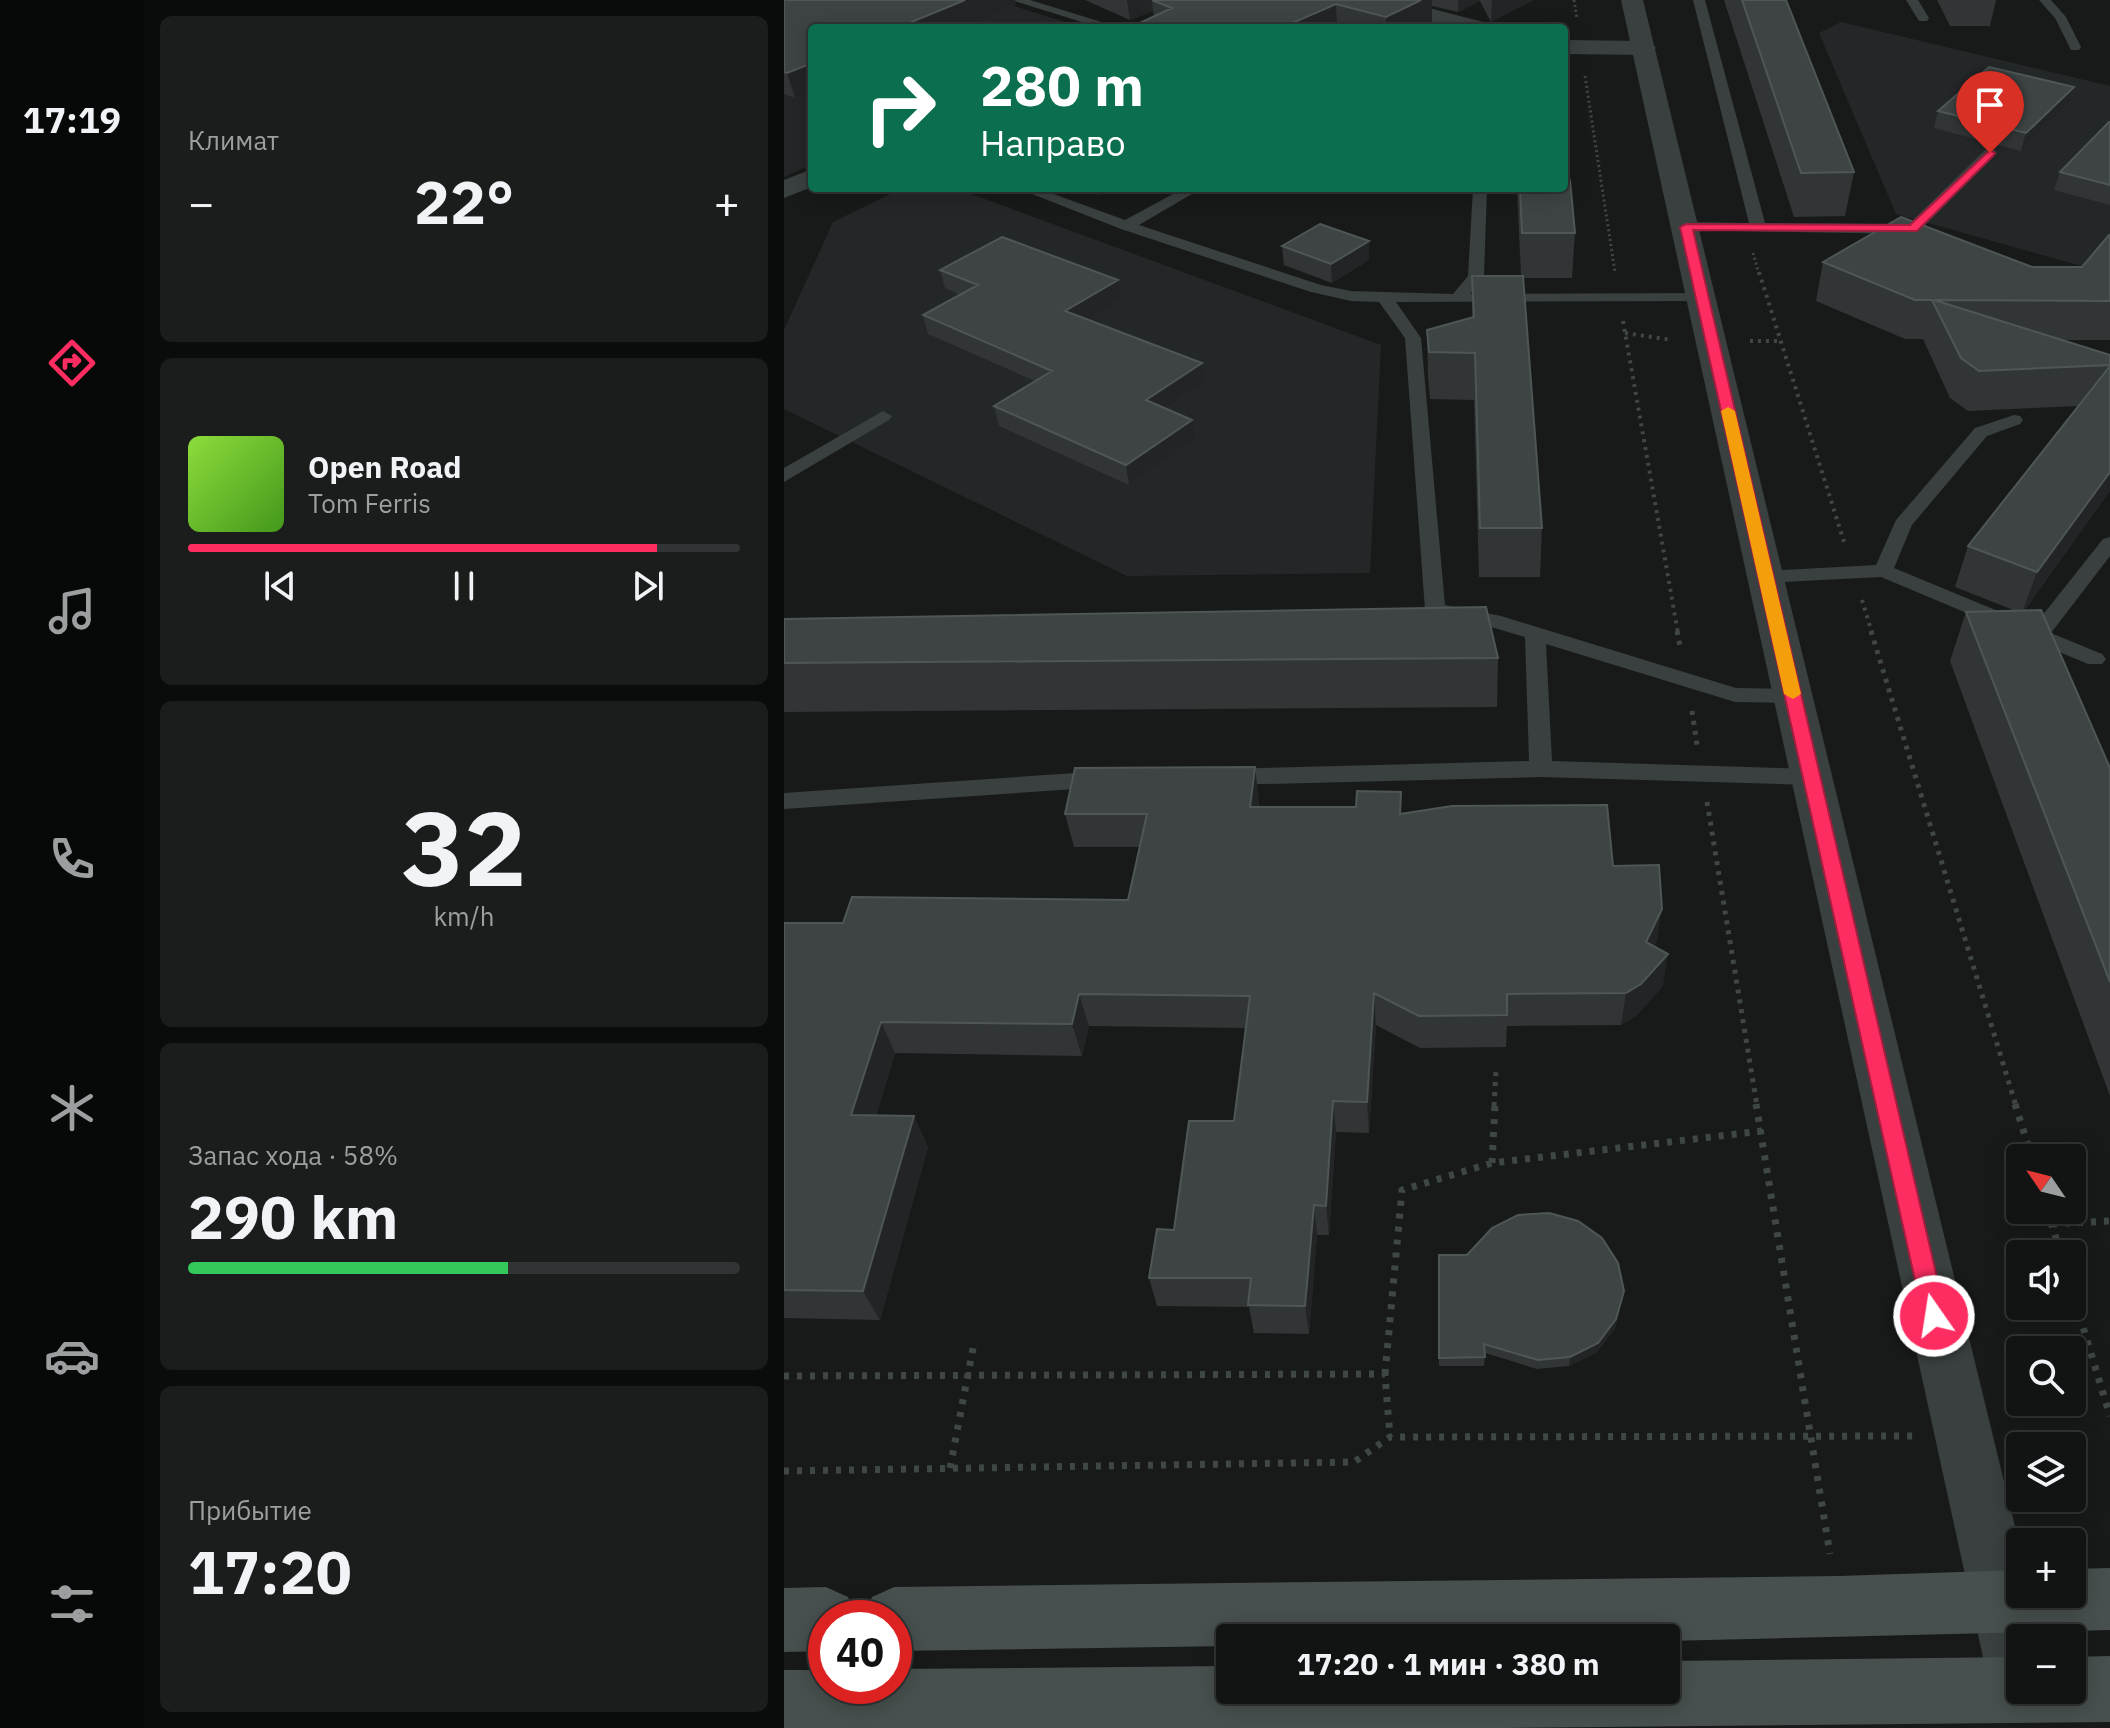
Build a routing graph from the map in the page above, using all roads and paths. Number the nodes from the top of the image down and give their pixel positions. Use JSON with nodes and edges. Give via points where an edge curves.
{"nodes":[{"id":1,"x":1017,"y":0,"type":"edge"},
{"id":2,"x":1372,"y":0,"type":"edge"},
{"id":3,"x":1574,"y":0,"type":"edge"},
{"id":4,"x":1632,"y":0,"type":"edge"},
{"id":5,"x":1699,"y":0,"type":"edge"},
{"id":6,"x":1912,"y":0,"type":"edge"},
{"id":7,"x":2045,"y":0,"type":"edge"},
{"id":8,"x":1923,"y":18,"type":"dead end"},
{"id":9,"x":1101,"y":24,"type":"edge"},
{"id":10,"x":1464,"y":24,"type":"edge"},
{"id":11,"x":2075,"y":47,"type":"dead end"},
{"id":12,"x":1573,"y":48,"type":"edge"},
{"id":13,"x":1644,"y":48,"type":"junction"},
{"id":14,"x":1990,"y":153,"type":"dead end"},
{"id":15,"x":808,"y":179,"type":"edge"},
{"id":16,"x":784,"y":190,"type":"edge"},
{"id":17,"x":1035,"y":192,"type":"edge"},
{"id":18,"x":1188,"y":192,"type":"edge"},
{"id":19,"x":1480,"y":192,"type":"edge"},
{"id":20,"x":1126,"y":226,"type":"junction"},
{"id":21,"x":1686,"y":227,"type":"junction"},
{"id":22,"x":1758,"y":227,"type":"junction"},
{"id":23,"x":1619,"y":295,"type":"junction"},
{"id":24,"x":1702,"y":296,"type":"junction"},
{"id":25,"x":1385,"y":298,"type":"junction"},
{"id":26,"x":1457,"y":299,"type":"junction"},
{"id":27,"x":883,"y":416,"type":"dead end"},
{"id":28,"x":2014,"y":420,"type":"dead end"},
{"id":29,"x":784,"y":476,"type":"edge"},
{"id":30,"x":2110,"y":543,"type":"edge"},
{"id":31,"x":1883,"y":571,"type":"junction"},
{"id":32,"x":1766,"y":577,"type":"junction"},
{"id":33,"x":1535,"y":634,"type":"junction"},
{"id":34,"x":2037,"y":636,"type":"junction"},
{"id":35,"x":2095,"y":659,"type":"dead end"},
{"id":36,"x":1686,"y":680,"type":"junction"},
{"id":37,"x":1793,"y":696,"type":"junction"},
{"id":38,"x":1541,"y":769,"type":"junction"},
{"id":39,"x":1702,"y":774,"type":"junction"},
{"id":40,"x":1198,"y":777,"type":"edge"},
{"id":41,"x":1812,"y":777,"type":"junction"},
{"id":42,"x":1120,"y":779,"type":"edge"},
{"id":43,"x":784,"y":801,"type":"edge"},
{"id":44,"x":1496,"y":1070,"type":"dead end"},
{"id":45,"x":1763,"y":1131,"type":"junction"},
{"id":46,"x":1492,"y":1163,"type":"junction"},
{"id":47,"x":2110,"y":1221,"type":"edge"},
{"id":48,"x":2086,"y":1222,"type":"edge"},
{"id":49,"x":2052,"y":1224,"type":"edge"},
{"id":50,"x":2057,"y":1240,"type":"edge"},
{"id":51,"x":2081,"y":1320,"type":"edge"},
{"id":52,"x":974,"y":1343,"type":"dead end"},
{"id":53,"x":1385,"y":1374,"type":"junction"},
{"id":54,"x":784,"y":1376,"type":"edge"},
{"id":55,"x":969,"y":1376,"type":"junction"},
{"id":56,"x":2110,"y":1416,"type":"edge"},
{"id":57,"x":1962,"y":1435,"type":"junction"},
{"id":58,"x":1390,"y":1437,"type":"junction"},
{"id":59,"x":1812,"y":1437,"type":"junction"},
{"id":60,"x":950,"y":1468,"type":"junction"},
{"id":61,"x":784,"y":1471,"type":"edge"},
{"id":62,"x":2110,"y":1599,"type":"edge"},
{"id":63,"x":2000,"y":1602,"type":"junction"},
{"id":64,"x":1839,"y":1607,"type":"junction"},
{"id":65,"x":808,"y":1619,"type":"edge"},
{"id":66,"x":912,"y":1619,"type":"edge"},
{"id":67,"x":784,"y":1620,"type":"edge"},
{"id":68,"x":2006,"y":1626,"type":"edge"},
{"id":69,"x":2110,"y":1689,"type":"edge"},
{"id":70,"x":2086,"y":1691,"type":"edge"},
{"id":71,"x":2006,"y":1697,"type":"edge"},
{"id":72,"x":784,"y":1703,"type":"edge"}],
"edges":[{"from":1,"to":9,"type":"lane"},
{"from":2,"to":10,"type":"street"},
{"from":3,"to":12,"type":"path"},
{"from":4,"to":13,"type":"street"},
{"from":5,"to":22,"type":"lane"},
{"from":6,"to":8,"type":"lane"},
{"from":7,"to":11,"type":"lane"},
{"from":12,"to":13,"type":"street"},
{"from":12,"to":23,"type":"path"},
{"from":13,"to":21,"type":"street"},
{"from":14,"to":22,"type":"lane","via":[[1913,229]]},
{"from":15,"to":16,"type":"street"},
{"from":17,"to":20,"type":"lane"},
{"from":18,"to":20,"type":"lane"},
{"from":19,"to":26,"type":"lane","via":[[1476,277]]},
{"from":20,"to":25,"type":"lane","via":[[1317,289]]},
{"from":21,"to":22,"type":"lane"},
{"from":21,"to":24,"type":"street"},
{"from":23,"to":24,"type":"lane"},
{"from":23,"to":26,"type":"lane"},
{"from":23,"to":36,"type":"path"},
{"from":24,"to":32,"type":"street"},
{"from":25,"to":26,"type":"lane"},
{"from":25,"to":33,"type":"lane","via":[[1413,338],[1427,610]]},
{"from":27,"to":29,"type":"lane"},
{"from":28,"to":31,"type":"lane","via":[[1981,432],[1903,524]]},
{"from":30,"to":34,"type":"lane"},
{"from":31,"to":32,"type":"lane"},
{"from":31,"to":34,"type":"lane"},
{"from":32,"to":37,"type":"street"},
{"from":33,"to":36,"type":"lane"},
{"from":33,"to":38,"type":"lane"},
{"from":34,"to":35,"type":"lane"},
{"from":36,"to":37,"type":"lane","via":[[1735,695]]},
{"from":36,"to":39,"type":"path"},
{"from":37,"to":41,"type":"street"},
{"from":38,"to":39,"type":"lane"},
{"from":38,"to":40,"type":"lane"},
{"from":39,"to":41,"type":"lane"},
{"from":39,"to":45,"type":"path"},
{"from":41,"to":57,"type":"street"},
{"from":42,"to":43,"type":"lane"},
{"from":44,"to":46,"type":"path"},
{"from":45,"to":46,"type":"path"},
{"from":45,"to":59,"type":"path"},
{"from":46,"to":53,"type":"path","via":[[1402,1190]]},
{"from":47,"to":48,"type":"path"},
{"from":49,"to":50,"type":"path"},
{"from":51,"to":56,"type":"path"},
{"from":52,"to":55,"type":"path"},
{"from":53,"to":55,"type":"path"},
{"from":53,"to":58,"type":"path"},
{"from":54,"to":55,"type":"path"},
{"from":55,"to":60,"type":"path"},
{"from":57,"to":59,"type":"path"},
{"from":57,"to":63,"type":"street"},
{"from":58,"to":59,"type":"path"},
{"from":58,"to":60,"type":"path","via":[[1354,1462]]},
{"from":59,"to":64,"type":"path"},
{"from":60,"to":61,"type":"path"},
{"from":62,"to":63,"type":"main road"},
{"from":63,"to":64,"type":"main road"},
{"from":63,"to":68,"type":"street"},
{"from":64,"to":66,"type":"main road"},
{"from":65,"to":67,"type":"main road"},
{"from":69,"to":70,"type":"main road"},
{"from":71,"to":72,"type":"main road"}]}
